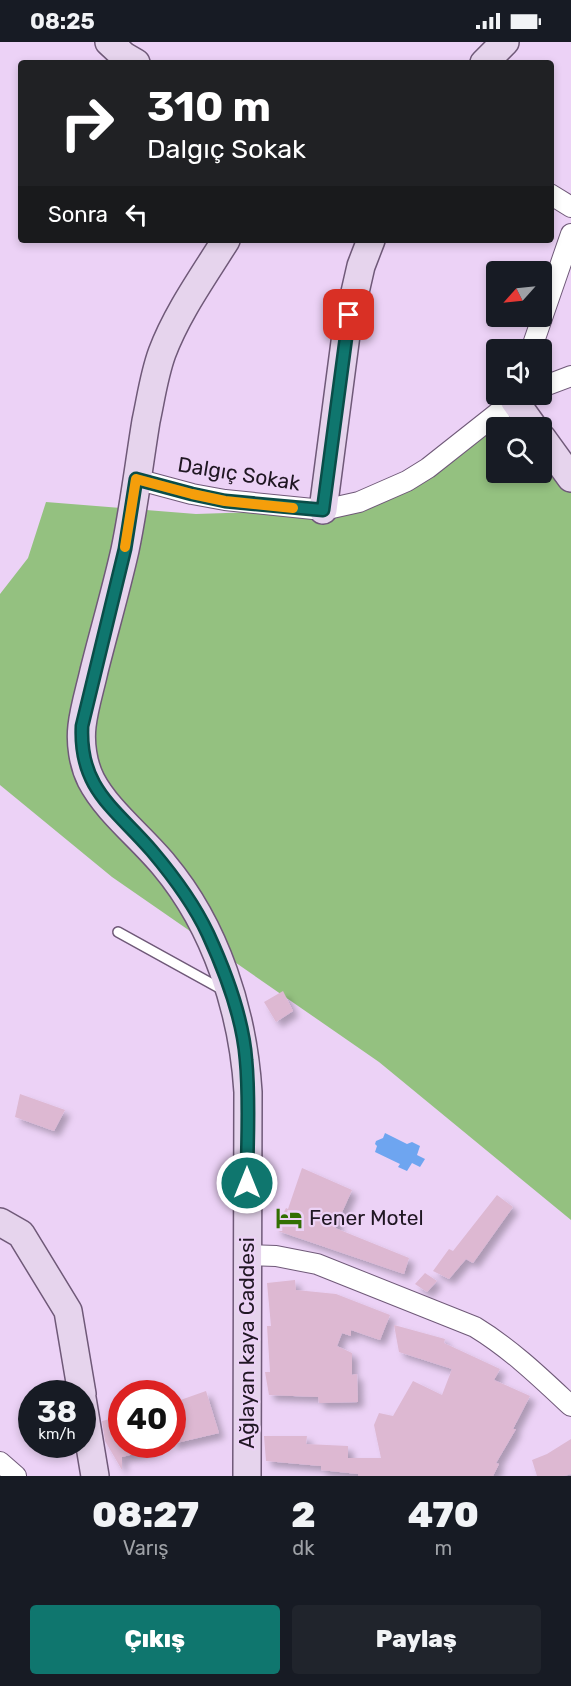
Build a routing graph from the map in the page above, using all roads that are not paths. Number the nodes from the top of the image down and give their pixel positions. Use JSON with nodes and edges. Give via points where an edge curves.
{"nodes":[{"id":1,"x":109,"y":42,"type":"edge"},
{"id":2,"x":505,"y":42,"type":"edge"},
{"id":3,"x":131,"y":60,"type":"edge"},
{"id":4,"x":487,"y":60,"type":"edge"},
{"id":5,"x":554,"y":196,"type":"edge"},
{"id":6,"x":571,"y":207,"type":"edge"},
{"id":7,"x":571,"y":234,"type":"edge"},
{"id":8,"x":224,"y":243,"type":"edge"},
{"id":9,"x":369,"y":243,"type":"edge"},
{"id":10,"x":535,"y":339,"type":"edge"},
{"id":11,"x":571,"y":376,"type":"edge"},
{"id":12,"x":552,"y":383,"type":"edge"},
{"id":13,"x":507,"y":405,"type":"edge"},
{"id":14,"x":552,"y":452,"type":"edge"},
{"id":15,"x":571,"y":478,"type":"edge"},
{"id":16,"x":136,"y":479,"type":"junction"},
{"id":17,"x":323,"y":510,"type":"junction"},
{"id":18,"x":118,"y":932,"type":"dead end"},
{"id":19,"x":231,"y":994,"type":"junction"},
{"id":20,"x":0,"y":1222,"type":"edge"},
{"id":21,"x":248,"y":1255,"type":"junction"},
{"id":22,"x":79,"y":1380,"type":"edge"},
{"id":23,"x":571,"y":1406,"type":"edge"},
{"id":24,"x":92,"y":1458,"type":"edge"},
{"id":25,"x":0,"y":1462,"type":"edge"},
{"id":26,"x":16,"y":1476,"type":"edge"},
{"id":27,"x":95,"y":1476,"type":"edge"},
{"id":28,"x":248,"y":1476,"type":"edge"}],
"edges":[{"from":1,"to":3,"type":"street"},
{"from":2,"to":4,"type":"street"},
{"from":5,"to":6,"type":"street"},
{"from":7,"to":10,"type":"street"},
{"from":8,"to":16,"type":"street","name":"Ağlayan kaya Caddesi","via":[[162,354]]},
{"from":9,"to":17,"type":"street","via":[[346,327]]},
{"from":11,"to":12,"type":"street"},
{"from":13,"to":17,"type":"street","name":"Dalgıç Sokak","via":[[407,481],[359,502]]},
{"from":14,"to":15,"type":"street"},
{"from":16,"to":17,"type":"street","name":"Dalgıç Sokak","via":[[225,501]]},
{"from":16,"to":19,"type":"street","name":"Ağlayan kaya Caddesi","via":[[125,549],[82,726],[84,761],[103,798],[168,870],[192,905]]},
{"from":18,"to":19,"type":"lane"},
{"from":19,"to":21,"type":"street","name":"Ağlayan kaya Caddesi","via":[[246,1058]]},
{"from":20,"to":22,"type":"street","via":[[21,1234],[68,1311]]},
{"from":21,"to":23,"type":"street","via":[[317,1264],[475,1327],[521,1359]]},
{"from":21,"to":28,"type":"street","name":"Ağlayan kaya Caddesi"},
{"from":24,"to":27,"type":"street"},
{"from":25,"to":26,"type":"street"}]}
